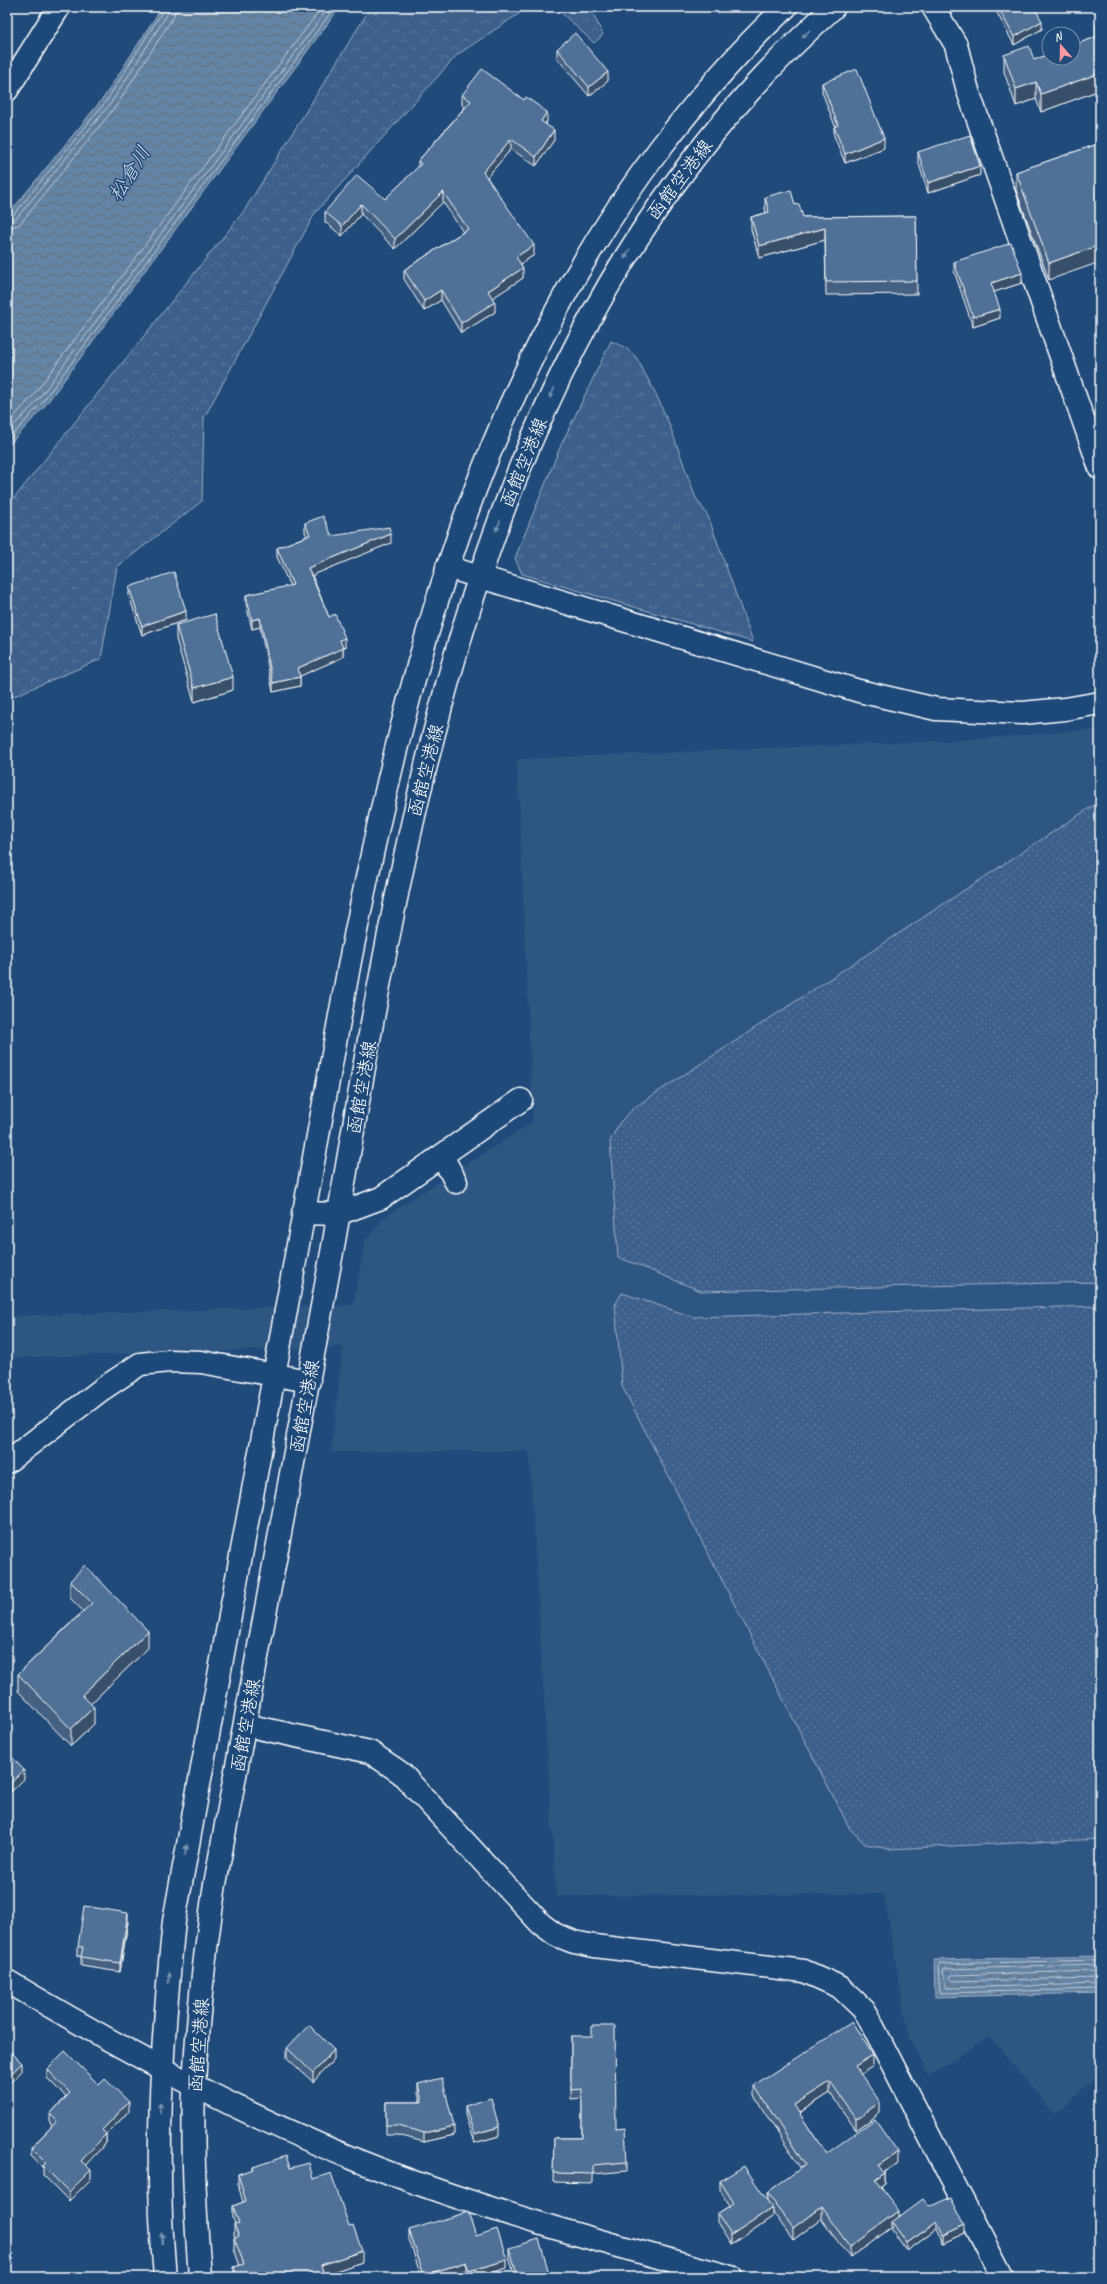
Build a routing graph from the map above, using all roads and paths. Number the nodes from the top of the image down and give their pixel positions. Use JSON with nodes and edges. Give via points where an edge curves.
{"nodes":[{"id":1,"x":59,"y":7,"type":"edge"},
{"id":2,"x":786,"y":7,"type":"edge"},
{"id":3,"x":834,"y":7,"type":"edge"},
{"id":4,"x":933,"y":7,"type":"edge"},
{"id":5,"x":7,"y":90,"type":"edge"},
{"id":6,"x":1100,"y":468,"type":"edge"},
{"id":7,"x":447,"y":567,"type":"junction"},
{"id":8,"x":478,"y":578,"type":"junction"},
{"id":9,"x":1100,"y":703,"type":"edge"},
{"id":10,"x":522,"y":1100,"type":"dead end"},
{"id":11,"x":442,"y":1156,"type":"junction"},
{"id":12,"x":456,"y":1182,"type":"dead end"},
{"id":13,"x":303,"y":1213,"type":"junction"},
{"id":14,"x":338,"y":1214,"type":"junction"},
{"id":15,"x":275,"y":1374,"type":"junction"},
{"id":16,"x":309,"y":1381,"type":"junction"},
{"id":17,"x":7,"y":1462,"type":"edge"},
{"id":18,"x":245,"y":1725,"type":"junction"},
{"id":19,"x":7,"y":1981,"type":"edge"},
{"id":20,"x":162,"y":2067,"type":"junction"},
{"id":21,"x":194,"y":2085,"type":"junction"},
{"id":22,"x":165,"y":2277,"type":"edge"},
{"id":23,"x":200,"y":2277,"type":"edge"},
{"id":24,"x":732,"y":2277,"type":"edge"},
{"id":25,"x":1002,"y":2277,"type":"edge"}],
"edges":[{"from":1,"to":5,"type":"main road"},
{"from":2,"to":7,"type":"main road","name":"函館空港線","via":[[743,50],[677,126],[622,201],[579,267],[507,410]]},
{"from":3,"to":8,"type":"main road","name":"函館空港線","one_way":true,"via":[[767,72],[698,152],[660,201],[633,244],[578,340],[553,391],[528,447]]},
{"from":4,"to":6,"type":"main road","via":[[956,45],[968,91]]},
{"from":7,"to":8,"type":"main road"},
{"from":7,"to":13,"type":"main road","name":"函館空港線","via":[[414,674],[373,845]]},
{"from":8,"to":9,"type":"main road","via":[[859,691],[936,709],[1022,713]]},
{"from":8,"to":14,"type":"main road","name":"函館空港線","via":[[447,682],[406,851]]},
{"from":10,"to":11,"type":"main road"},
{"from":11,"to":12,"type":"main road"},
{"from":11,"to":14,"type":"main road","via":[[381,1198]]},
{"from":13,"to":14,"type":"main road"},
{"from":13,"to":15,"type":"main road","name":"函館空港線"},
{"from":14,"to":16,"type":"main road","name":"函館空港線"},
{"from":15,"to":16,"type":"main road"},
{"from":15,"to":17,"type":"main road","via":[[201,1362],[169,1361],[140,1364],[101,1390]]},
{"from":20,"to":15,"type":"main road","name":"函館空港線","one_way":true,"via":[[174,1921]]},
{"from":16,"to":18,"type":"main road","name":"函館空港線"},
{"from":18,"to":21,"type":"main road","name":"函館空港線","via":[[206,1946]]},
{"from":18,"to":25,"type":"main road","via":[[352,1747],[370,1752],[387,1761],[401,1773],[529,1913],[556,1935],[594,1946],[804,1971],[840,1987],[862,2009],[871,2023]]},
{"from":19,"to":20,"type":"main road"},
{"from":20,"to":21,"type":"main road"},
{"from":22,"to":20,"type":"main road","name":"函館空港線","one_way":true,"via":[[160,2178]]},
{"from":21,"to":23,"type":"main road","name":"函館空港線","via":[[194,2173]]},
{"from":21,"to":24,"type":"main road","via":[[390,2174],[486,2208]]}]}
